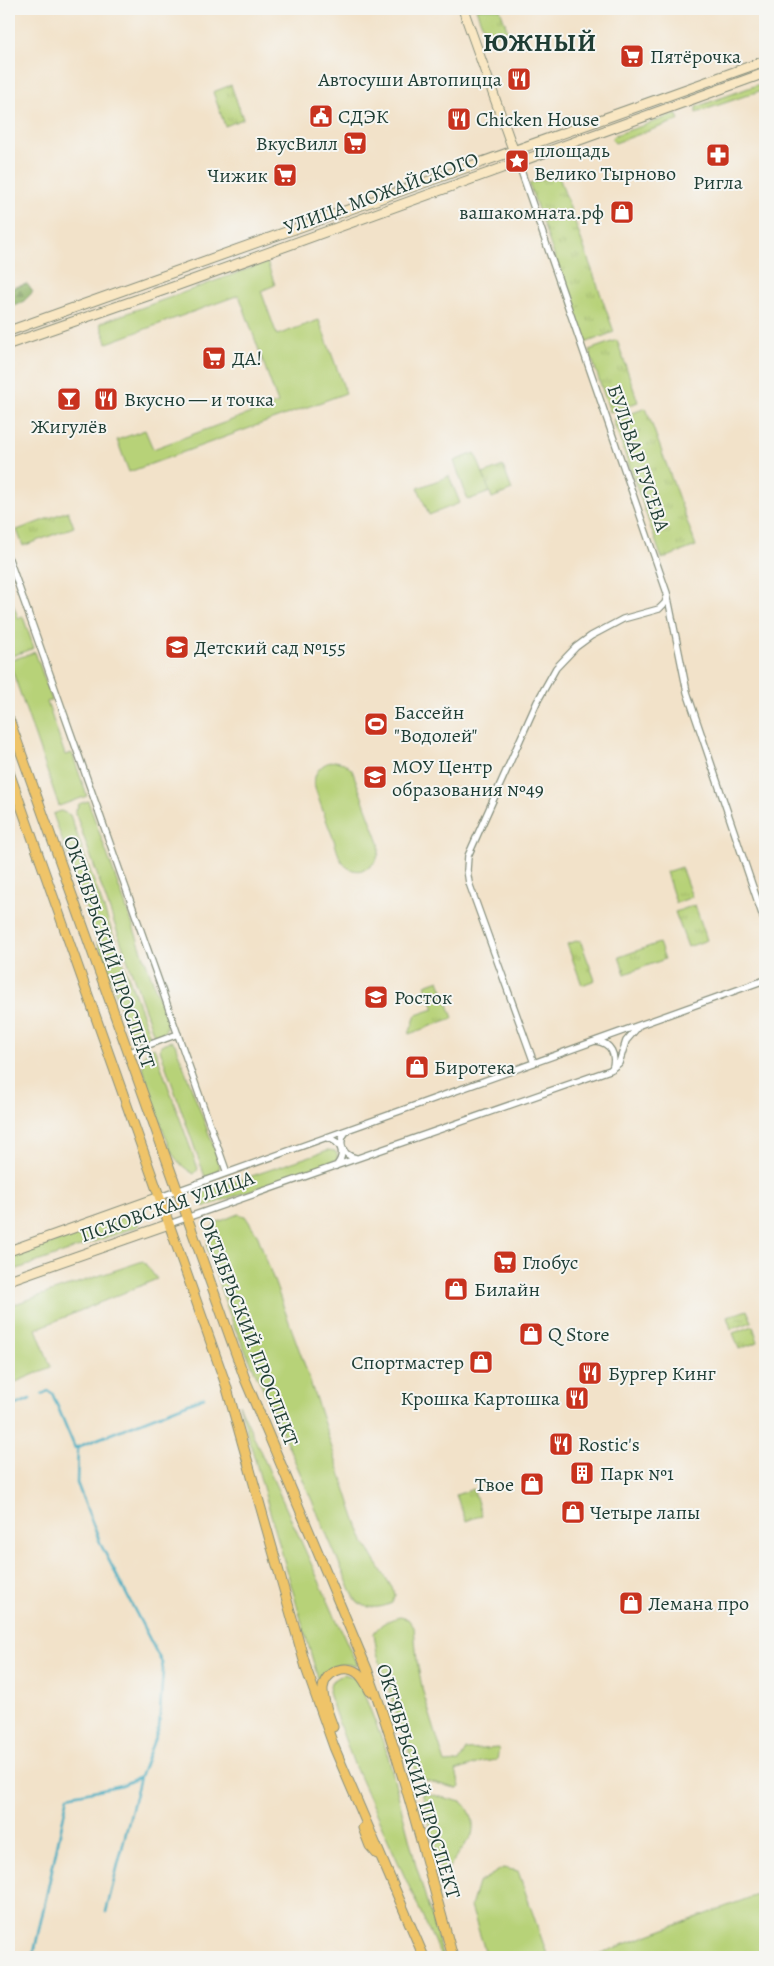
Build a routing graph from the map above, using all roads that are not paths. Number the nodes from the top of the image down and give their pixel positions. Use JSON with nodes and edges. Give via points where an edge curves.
{"nodes":[{"id":1,"x":463,"y":9,"type":"edge"},
{"id":2,"x":765,"y":61,"type":"edge"},
{"id":3,"x":765,"y":73,"type":"edge"},
{"id":4,"x":513,"y":151,"type":"junction"},
{"id":5,"x":518,"y":162,"type":"junction"},
{"id":6,"x":9,"y":331,"type":"edge"},
{"id":7,"x":9,"y":344,"type":"edge"},
{"id":8,"x":9,"y":559,"type":"edge"},
{"id":9,"x":667,"y":593,"type":"junction"},
{"id":10,"x":9,"y":718,"type":"edge"},
{"id":11,"x":9,"y":772,"type":"edge"},
{"id":12,"x":765,"y":923,"type":"edge"},
{"id":13,"x":765,"y":980,"type":"edge"},
{"id":14,"x":641,"y":1024,"type":"junction"},
{"id":15,"x":178,"y":1034,"type":"junction"},
{"id":16,"x":595,"y":1041,"type":"junction"},
{"id":17,"x":127,"y":1053,"type":"junction"},
{"id":18,"x":534,"y":1063,"type":"junction"},
{"id":19,"x":610,"y":1070,"type":"junction"},
{"id":20,"x":351,"y":1128,"type":"junction"},
{"id":21,"x":322,"y":1139,"type":"junction"},
{"id":22,"x":358,"y":1158,"type":"junction"},
{"id":23,"x":336,"y":1166,"type":"junction"},
{"id":24,"x":227,"y":1173,"type":"junction"},
{"id":25,"x":177,"y":1190,"type":"junction"},
{"id":26,"x":160,"y":1197,"type":"junction"},
{"id":27,"x":187,"y":1218,"type":"junction"},
{"id":28,"x":169,"y":1224,"type":"junction"},
{"id":29,"x":9,"y":1251,"type":"edge"},
{"id":30,"x":9,"y":1280,"type":"edge"},
{"id":31,"x":382,"y":1710,"type":"junction"},
{"id":32,"x":336,"y":1751,"type":"junction"},
{"id":33,"x":424,"y":1957,"type":"edge"},
{"id":34,"x":453,"y":1957,"type":"edge"}],
"edges":[{"from":1,"to":4,"type":"main road","name":"БУЛЬВАР ГУСЕВА"},
{"from":2,"to":4,"type":"main road","name":"УЛИЦА МОЖАЙСКОГО"},
{"from":3,"to":5,"type":"main road","name":"УЛИЦА МОЖАЙСКОГО"},
{"from":4,"to":5,"type":"main road","name":"БУЛЬВАР ГУСЕВА"},
{"from":4,"to":6,"type":"main road","name":"УЛИЦА МОЖАЙСКОГО"},
{"from":5,"to":7,"type":"main road","name":"УЛИЦА МОЖАЙСКОГО"},
{"from":5,"to":9,"type":"street","name":"БУЛЬВАР ГУСЕВА"},
{"from":8,"to":15,"type":"street"},
{"from":9,"to":12,"type":"street","name":"БУЛЬВАР ГУСЕВА","via":[[687,692]]},
{"from":9,"to":18,"type":"street","via":[[661,607],[600,630],[576,647],[556,668],[540,695],[468,856],[468,883]]},
{"from":10,"to":17,"type":"main road","name":"ОКТЯБРЬСКИЙ ПРОСПЕКТ"},
{"from":11,"to":26,"type":"main road","name":"ОКТЯБРЬСКИЙ ПРОСПЕКТ"},
{"from":13,"to":14,"type":"street","name":"ПСКОВСКАЯ УЛИЦА"},
{"from":14,"to":16,"type":"street","name":"ПСКОВСКАЯ УЛИЦА"},
{"from":14,"to":19,"type":"street","via":[[626,1041],[619,1063]]},
{"from":15,"to":17,"type":"street"},
{"from":15,"to":24,"type":"street"},
{"from":16,"to":18,"type":"street","name":"ПСКОВСКАЯ УЛИЦА"},
{"from":16,"to":19,"type":"street","via":[[607,1044],[613,1052],[614,1062]]},
{"from":17,"to":25,"type":"main road","name":"ОКТЯБРЬСКИЙ ПРОСПЕКТ"},
{"from":18,"to":20,"type":"street","name":"ПСКОВСКАЯ УЛИЦА"},
{"from":19,"to":22,"type":"street","name":"ПСКОВСКАЯ УЛИЦА"},
{"from":20,"to":21,"type":"street","name":"ПСКОВСКАЯ УЛИЦА"},
{"from":20,"to":22,"type":"street","via":[[343,1137],[342,1147],[347,1155]]},
{"from":21,"to":23,"type":"street","via":[[332,1139],[340,1146],[342,1156]]},
{"from":21,"to":24,"type":"street","name":"ПСКОВСКАЯ УЛИЦА"},
{"from":22,"to":23,"type":"street","name":"ПСКОВСКАЯ УЛИЦА"},
{"from":23,"to":27,"type":"street","name":"ПСКОВСКАЯ УЛИЦА"},
{"from":24,"to":25,"type":"street","name":"ПСКОВСКАЯ УЛИЦА"},
{"from":25,"to":26,"type":"street","name":"ПСКОВСКАЯ УЛИЦА"},
{"from":25,"to":27,"type":"main road","name":"ОКТЯБРЬСКИЙ ПРОСПЕКТ"},
{"from":26,"to":28,"type":"main road","name":"ОКТЯБРЬСКИЙ ПРОСПЕКТ"},
{"from":26,"to":29,"type":"main road","name":"ПСКОВСКАЯ УЛИЦА"},
{"from":27,"to":28,"type":"street","name":"ПСКОВСКАЯ УЛИЦА"},
{"from":27,"to":31,"type":"main road","name":"ОКТЯБРЬСКИЙ ПРОСПЕКТ","via":[[245,1378]]},
{"from":28,"to":30,"type":"main road","name":"ПСКОВСКАЯ УЛИЦА"},
{"from":28,"to":32,"type":"main road","name":"ОКТЯБРЬСКИЙ ПРОСПЕКТ","via":[[226,1385],[307,1671]]},
{"from":31,"to":32,"type":"main road","via":[[355,1672],[341,1669],[328,1677],[323,1694]]},
{"from":31,"to":34,"type":"main road","name":"ОКТЯБРЬСКИЙ ПРОСПЕКТ"},
{"from":32,"to":33,"type":"main road","name":"ОКТЯБРЬСКИЙ ПРОСПЕКТ"}]}
